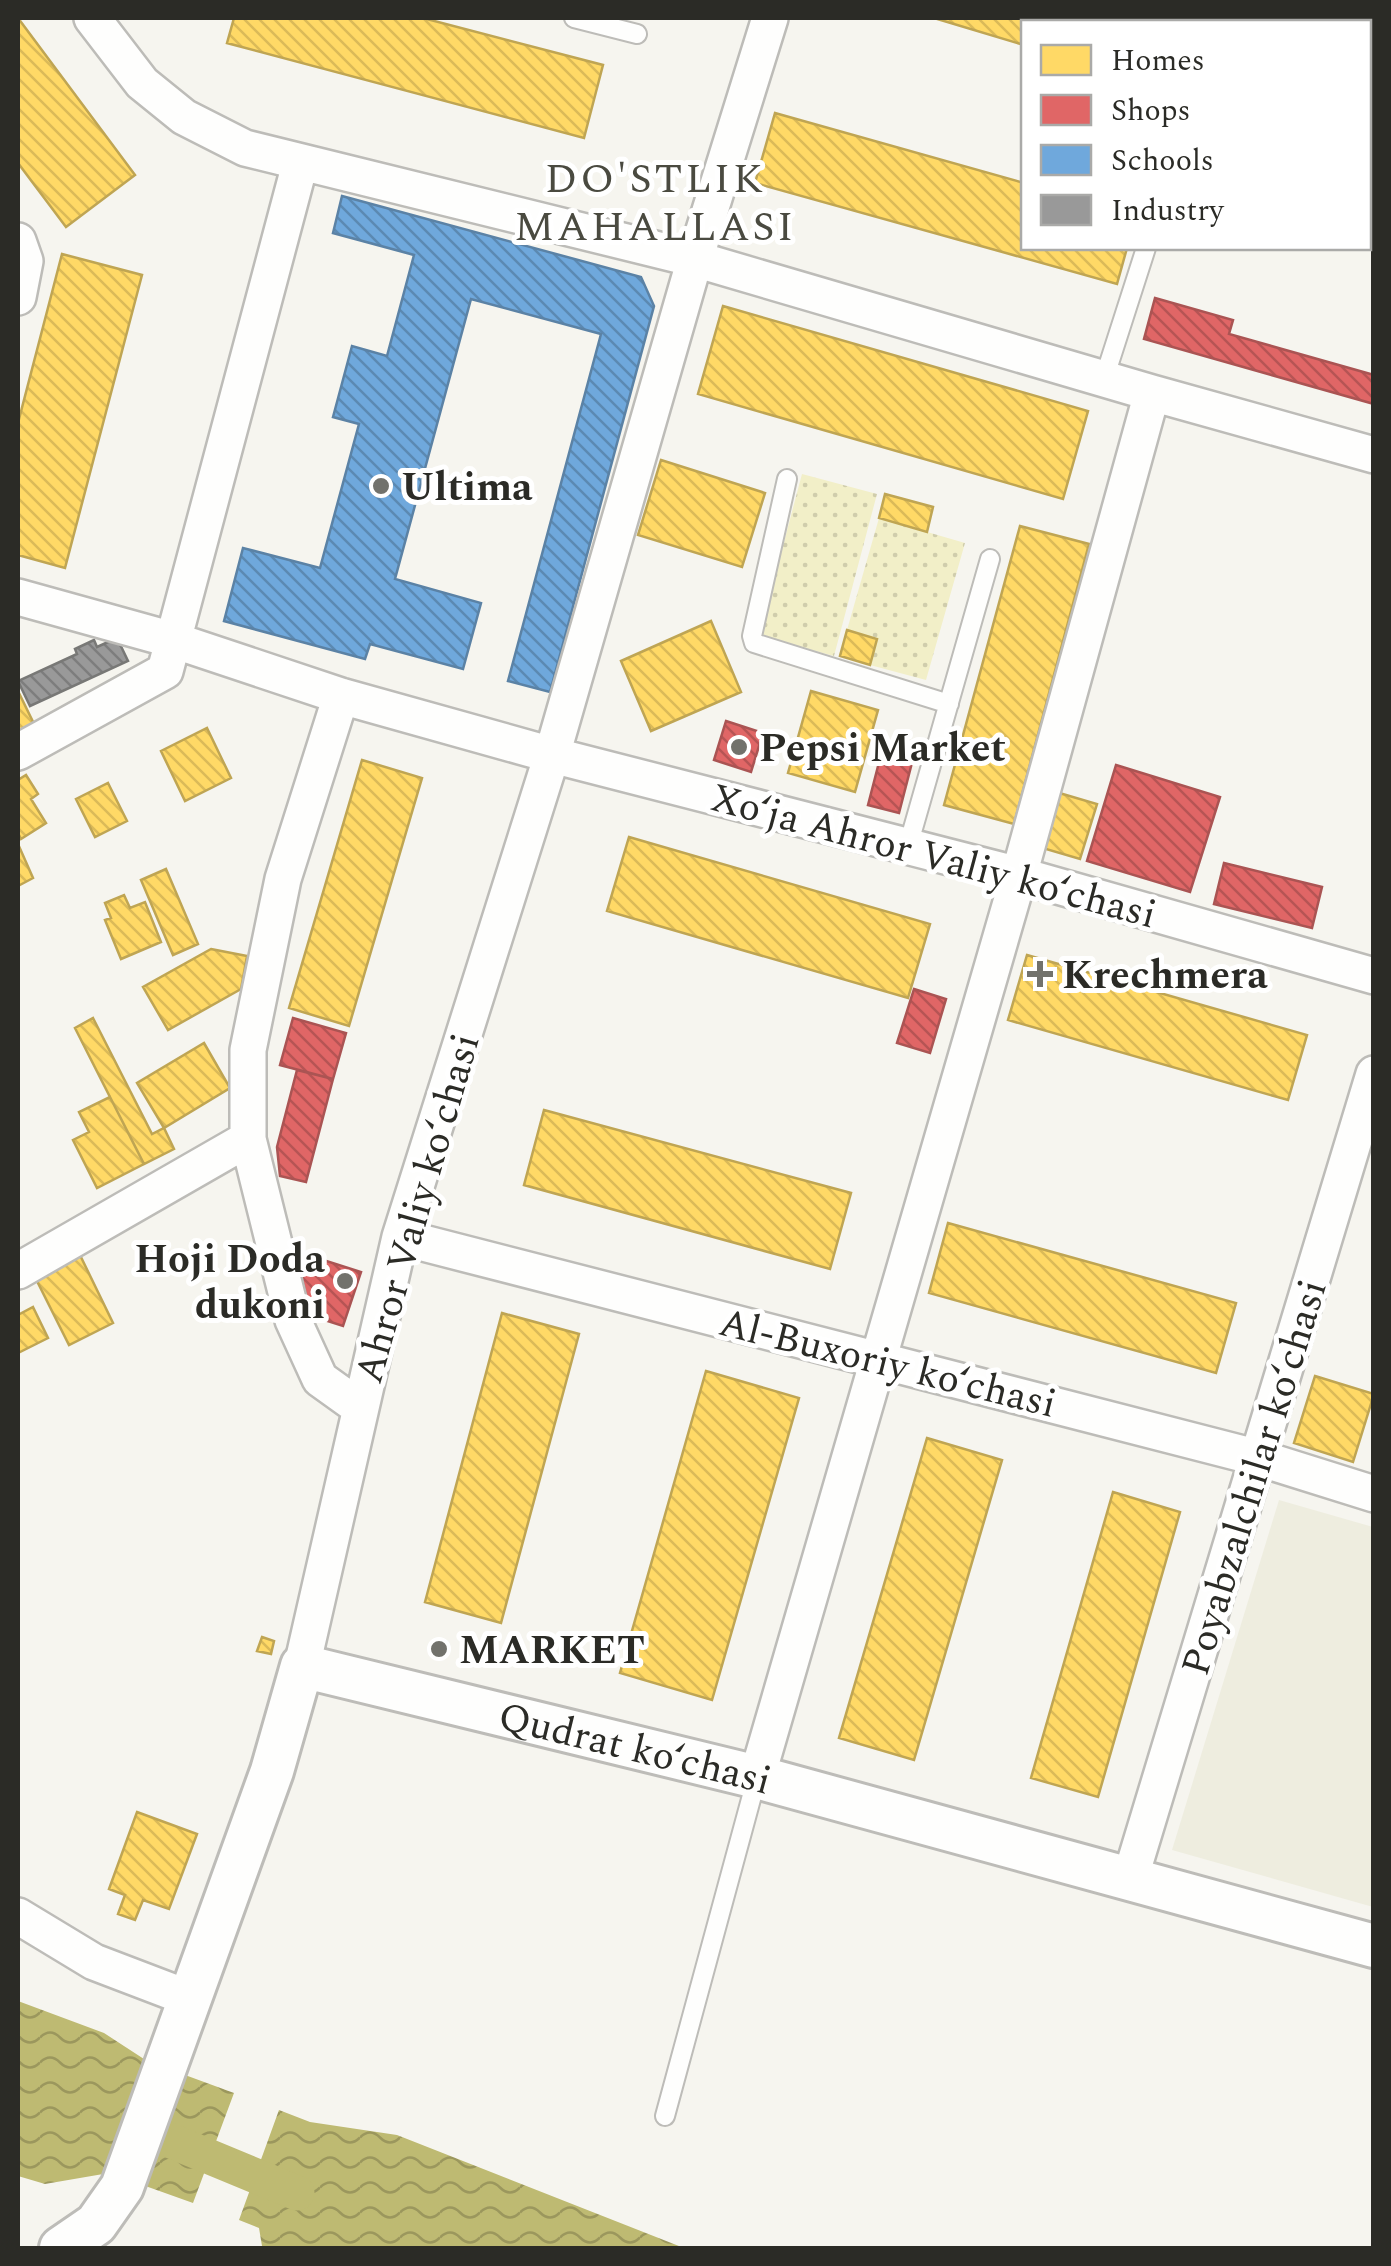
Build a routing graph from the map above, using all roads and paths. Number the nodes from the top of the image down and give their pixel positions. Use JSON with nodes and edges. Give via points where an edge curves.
{"nodes":[{"id":1,"x":92,"y":18,"type":"edge"},
{"id":2,"x":574,"y":18,"type":"edge"},
{"id":3,"x":770,"y":18,"type":"edge"},
{"id":4,"x":637,"y":34,"type":"dead end"},
{"id":5,"x":300,"y":164,"type":"junction"},
{"id":6,"x":18,"y":241,"type":"edge"},
{"id":7,"x":1145,"y":250,"type":"edge"},
{"id":8,"x":695,"y":259,"type":"junction"},
{"id":9,"x":18,"y":297,"type":"edge"},
{"id":10,"x":1104,"y":379,"type":"junction"},
{"id":11,"x":1152,"y":394,"type":"junction"},
{"id":12,"x":1374,"y":455,"type":"edge"},
{"id":13,"x":787,"y":479,"type":"dead end"},
{"id":14,"x":990,"y":558,"type":"dead end"},
{"id":15,"x":18,"y":596,"type":"edge"},
{"id":16,"x":173,"y":640,"type":"junction"},
{"id":17,"x":341,"y":696,"type":"junction"},
{"id":18,"x":948,"y":704,"type":"junction"},
{"id":19,"x":18,"y":752,"type":"edge"},
{"id":20,"x":552,"y":755,"type":"junction"},
{"id":21,"x":908,"y":846,"type":"junction"},
{"id":22,"x":1018,"y":875,"type":"junction"},
{"id":23,"x":1374,"y":976,"type":"edge"},
{"id":24,"x":1374,"y":1074,"type":"edge"},
{"id":25,"x":248,"y":1139,"type":"junction"},
{"id":26,"x":400,"y":1238,"type":"junction"},
{"id":27,"x":18,"y":1271,"type":"edge"},
{"id":28,"x":878,"y":1360,"type":"junction"},
{"id":29,"x":359,"y":1407,"type":"junction"},
{"id":30,"x":1259,"y":1458,"type":"junction"},
{"id":31,"x":1374,"y":1494,"type":"edge"},
{"id":32,"x":302,"y":1666,"type":"junction"},
{"id":33,"x":757,"y":1777,"type":"junction"},
{"id":34,"x":1130,"y":1879,"type":"junction"},
{"id":35,"x":18,"y":1916,"type":"edge"},
{"id":36,"x":1374,"y":1946,"type":"edge"},
{"id":37,"x":191,"y":1999,"type":"junction"},
{"id":38,"x":665,"y":2116,"type":"dead end"},
{"id":39,"x":61,"y":2248,"type":"edge"}],
"edges":[{"from":1,"to":5,"type":"street","via":[[142,83],[184,117],[244,148]]},
{"from":2,"to":4,"type":"lane"},
{"from":3,"to":8,"type":"street"},
{"from":5,"to":8,"type":"street"},
{"from":5,"to":16,"type":"street"},
{"from":6,"to":9,"type":"street","via":[[25,261]]},
{"from":7,"to":10,"type":"lane"},
{"from":8,"to":10,"type":"street"},
{"from":8,"to":20,"type":"street"},
{"from":10,"to":11,"type":"street"},
{"from":11,"to":12,"type":"street"},
{"from":11,"to":22,"type":"street"},
{"from":13,"to":18,"type":"lane","via":[[754,642]]},
{"from":14,"to":18,"type":"lane"},
{"from":15,"to":16,"type":"street","name":"Xo‘ja Ahror Valiy ko‘chasi"},
{"from":16,"to":17,"type":"street","name":"Xo‘ja Ahror Valiy ko‘chasi"},
{"from":16,"to":19,"type":"street","via":[[165,672]]},
{"from":17,"to":20,"type":"street","name":"Xo‘ja Ahror Valiy ko‘chasi"},
{"from":17,"to":25,"type":"street","via":[[279,898],[248,1050]]},
{"from":18,"to":21,"type":"lane"},
{"from":20,"to":21,"type":"street","name":"Xo‘ja Ahror Valiy ko‘chasi"},
{"from":20,"to":26,"type":"street","name":"Ahror Valiy koʻchasi"},
{"from":21,"to":22,"type":"street","name":"Xo‘ja Ahror Valiy ko‘chasi"},
{"from":22,"to":23,"type":"street","name":"Xo‘ja Ahror Valiy ko‘chasi"},
{"from":22,"to":28,"type":"street"},
{"from":24,"to":30,"type":"street","name":"Poyabzalchilar ko‘chasi"},
{"from":25,"to":27,"type":"street"},
{"from":25,"to":29,"type":"street","via":[[293,1320],[320,1379]]},
{"from":26,"to":28,"type":"street","name":"Al-Buxoriy ko‘chasi"},
{"from":26,"to":29,"type":"street","name":"Ahror Valiy koʻchasi"},
{"from":28,"to":30,"type":"street","name":"Al-Buxoriy ko‘chasi"},
{"from":28,"to":33,"type":"street"},
{"from":29,"to":32,"type":"street","name":"Ahror Valiy koʻchasi"},
{"from":30,"to":31,"type":"street","name":"Al-Buxoriy ko‘chasi"},
{"from":30,"to":34,"type":"street","name":"Poyabzalchilar ko‘chasi"},
{"from":32,"to":33,"type":"street","name":"Qudrat ko‘chasi"},
{"from":32,"to":37,"type":"street"},
{"from":33,"to":34,"type":"street","name":"Qudrat ko‘chasi"},
{"from":33,"to":38,"type":"lane"},
{"from":34,"to":36,"type":"street","name":"Qudrat ko‘chasi"},
{"from":35,"to":37,"type":"street","via":[[94,1962]]},
{"from":37,"to":39,"type":"street","via":[[122,2187],[96,2224]]}]}
